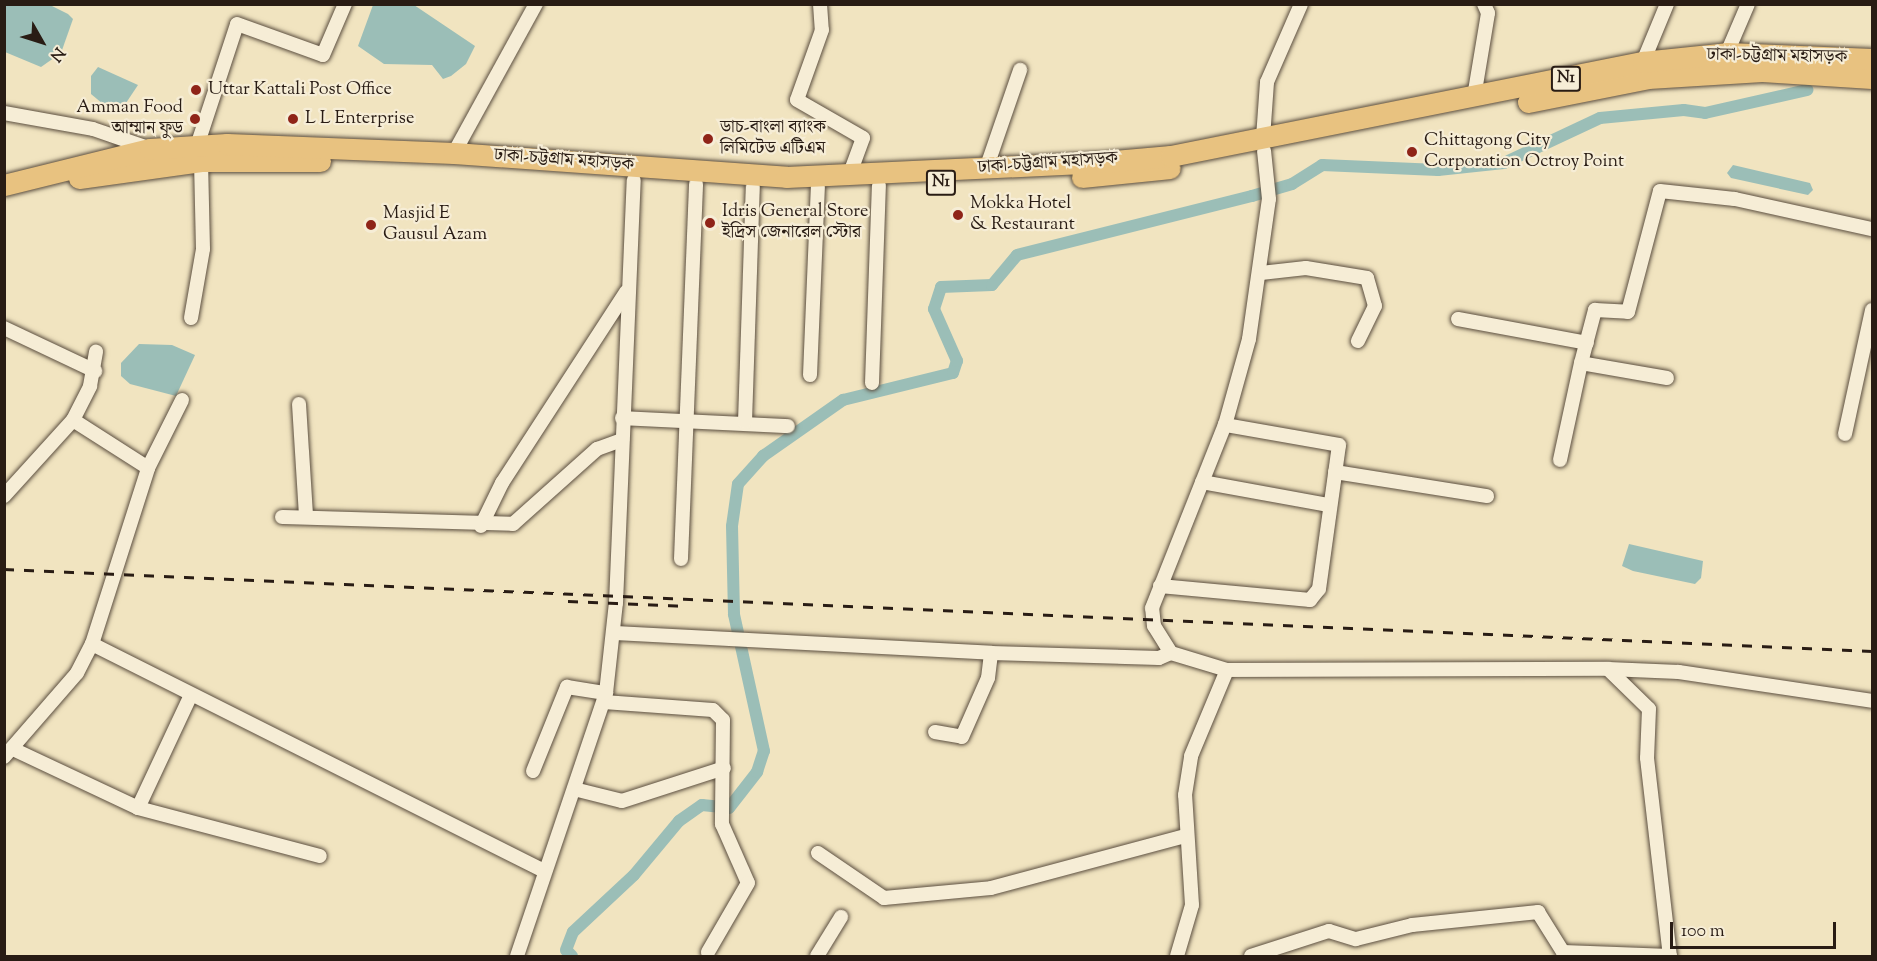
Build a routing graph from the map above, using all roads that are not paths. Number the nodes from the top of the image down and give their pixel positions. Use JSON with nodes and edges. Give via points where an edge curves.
{"nodes":[{"id":1,"x":345,"y":4,"type":"edge"},
{"id":2,"x":536,"y":4,"type":"edge"},
{"id":3,"x":820,"y":4,"type":"edge"},
{"id":4,"x":1301,"y":4,"type":"edge"},
{"id":5,"x":1484,"y":4,"type":"edge"},
{"id":6,"x":1667,"y":4,"type":"edge"},
{"id":7,"x":1748,"y":4,"type":"edge"},
{"id":8,"x":1727,"y":53,"type":"junction"},
{"id":9,"x":1872,"y":59,"type":"edge"},
{"id":10,"x":1643,"y":62,"type":"junction"},
{"id":11,"x":1020,"y":70,"type":"dead end"},
{"id":12,"x":1872,"y":78,"type":"edge"},
{"id":13,"x":1474,"y":97,"type":"junction"},
{"id":14,"x":4,"y":113,"type":"edge"},
{"id":15,"x":1264,"y":144,"type":"junction"},
{"id":16,"x":150,"y":149,"type":"junction"},
{"id":17,"x":453,"y":153,"type":"junction"},
{"id":18,"x":199,"y":154,"type":"junction"},
{"id":19,"x":998,"y":172,"type":"junction"},
{"id":20,"x":849,"y":176,"type":"junction"},
{"id":21,"x":634,"y":180,"type":"junction"},
{"id":22,"x":696,"y":184,"type":"junction"},
{"id":23,"x":4,"y":185,"type":"edge"},
{"id":24,"x":879,"y":186,"type":"junction"},
{"id":25,"x":753,"y":187,"type":"junction"},
{"id":26,"x":818,"y":187,"type":"junction"},
{"id":27,"x":4,"y":199,"type":"edge"},
{"id":28,"x":1872,"y":229,"type":"edge"},
{"id":29,"x":1261,"y":273,"type":"junction"},
{"id":30,"x":626,"y":292,"type":"junction"},
{"id":31,"x":1872,"y":310,"type":"edge"},
{"id":32,"x":191,"y":318,"type":"dead end"},
{"id":33,"x":1458,"y":319,"type":"dead end"},
{"id":34,"x":4,"y":328,"type":"edge"},
{"id":35,"x":1358,"y":341,"type":"dead end"},
{"id":36,"x":1587,"y":343,"type":"junction"},
{"id":37,"x":96,"y":352,"type":"dead end"},
{"id":38,"x":1581,"y":363,"type":"junction"},
{"id":39,"x":95,"y":371,"type":"junction"},
{"id":40,"x":810,"y":375,"type":"dead end"},
{"id":41,"x":1667,"y":378,"type":"dead end"},
{"id":42,"x":872,"y":383,"type":"dead end"},
{"id":43,"x":182,"y":400,"type":"dead end"},
{"id":44,"x":299,"y":404,"type":"dead end"},
{"id":45,"x":622,"y":418,"type":"junction"},
{"id":46,"x":73,"y":420,"type":"junction"},
{"id":47,"x":686,"y":420,"type":"junction"},
{"id":48,"x":745,"y":422,"type":"junction"},
{"id":49,"x":1225,"y":425,"type":"junction"},
{"id":50,"x":788,"y":426,"type":"dead end"},
{"id":51,"x":1845,"y":434,"type":"dead end"},
{"id":52,"x":622,"y":440,"type":"junction"},
{"id":53,"x":1560,"y":460,"type":"dead end"},
{"id":54,"x":148,"y":468,"type":"junction"},
{"id":55,"x":1335,"y":472,"type":"junction"},
{"id":56,"x":1202,"y":482,"type":"junction"},
{"id":57,"x":4,"y":496,"type":"edge"},
{"id":58,"x":1487,"y":496,"type":"dead end"},
{"id":59,"x":1329,"y":505,"type":"junction"},
{"id":60,"x":306,"y":516,"type":"junction"},
{"id":61,"x":282,"y":517,"type":"dead end"},
{"id":62,"x":481,"y":526,"type":"junction"},
{"id":63,"x":681,"y":559,"type":"dead end"},
{"id":64,"x":1160,"y":586,"type":"junction"},
{"id":65,"x":615,"y":633,"type":"junction"},
{"id":66,"x":92,"y":644,"type":"junction"},
{"id":67,"x":990,"y":653,"type":"junction"},
{"id":68,"x":1171,"y":653,"type":"junction"},
{"id":69,"x":1608,"y":669,"type":"junction"},
{"id":70,"x":1227,"y":670,"type":"junction"},
{"id":71,"x":190,"y":697,"type":"junction"},
{"id":72,"x":605,"y":698,"type":"junction"},
{"id":73,"x":1872,"y":701,"type":"edge"},
{"id":74,"x":935,"y":732,"type":"dead end"},
{"id":75,"x":10,"y":754,"type":"edge"},
{"id":76,"x":724,"y":768,"type":"junction"},
{"id":77,"x":533,"y":771,"type":"dead end"},
{"id":78,"x":574,"y":789,"type":"junction"},
{"id":79,"x":138,"y":808,"type":"junction"},
{"id":80,"x":1185,"y":836,"type":"junction"},
{"id":81,"x":818,"y":853,"type":"dead end"},
{"id":82,"x":320,"y":856,"type":"dead end"},
{"id":83,"x":544,"y":871,"type":"junction"},
{"id":84,"x":840,"y":917,"type":"dead end"},
{"id":85,"x":708,"y":952,"type":"dead end"},
{"id":86,"x":1670,"y":956,"type":"edge"},
{"id":87,"x":517,"y":957,"type":"edge"},
{"id":88,"x":817,"y":957,"type":"edge"},
{"id":89,"x":1177,"y":957,"type":"edge"},
{"id":90,"x":1251,"y":957,"type":"edge"}],
"edges":[{"from":1,"to":18,"type":"street","via":[[323,55],[237,24]]},
{"from":2,"to":17,"type":"street"},
{"from":3,"to":20,"type":"street","via":[[822,30],[797,100],[863,138]]},
{"from":4,"to":15,"type":"street","via":[[1267,82]]},
{"from":5,"to":13,"type":"street","via":[[1488,13]]},
{"from":6,"to":10,"type":"street"},
{"from":7,"to":8,"type":"street"},
{"from":8,"to":9,"type":"highway","name":"ঢাকা-চট্টগ্রাম মহাসড়ক","number":"N1"},
{"from":8,"to":10,"type":"highway","name":"ঢাকা-চট্টগ্রাম মহাসড়ক","number":"N1"},
{"from":10,"to":13,"type":"highway","name":"ঢাকা-চট্টগ্রাম মহাসড়ক","number":"N1"},
{"from":11,"to":19,"type":"street"},
{"from":12,"to":15,"type":"highway","name":"ঢাকা-চট্টগ্রাম মহাসড়ক","number":"N1","via":[[1762,71],[1648,78]]},
{"from":13,"to":15,"type":"highway","name":"ঢাকা-চট্টগ্রাম মহাসড়ক","number":"N1"},
{"from":14,"to":16,"type":"street","via":[[93,129]]},
{"from":15,"to":19,"type":"highway","name":"ঢাকা-চট্টগ্রাম মহাসড়ক","number":"N1"},
{"from":15,"to":29,"type":"street","via":[[1269,199]]},
{"from":16,"to":18,"type":"highway","name":"ঢাকা-চট্টগ্রাম মহাসড়ক","number":"N1"},
{"from":16,"to":23,"type":"highway","name":"ঢাকা-চট্টগ্রাম মহাসড়ক","number":"N1"},
{"from":17,"to":18,"type":"highway","name":"ঢাকা-চট্টগ্রাম মহাসড়ক","number":"N1"},
{"from":17,"to":20,"type":"highway","name":"ঢাকা-চট্টগ্রাম মহাসড়ক","number":"N1","via":[[786,177]]},
{"from":18,"to":21,"type":"highway","name":"ঢাকা-চট্টগ্রাম মহাসড়ক","number":"N1","via":[[454,164]]},
{"from":18,"to":27,"type":"highway","name":"ঢাকা-চট্টগ্রাম মহাসড়ক","number":"N1","via":[[88,176]]},
{"from":18,"to":32,"type":"street","via":[[203,249]]},
{"from":19,"to":20,"type":"highway","name":"ঢাকা-চট্টগ্রাম মহাসড়ক","number":"N1"},
{"from":19,"to":24,"type":"highway","name":"ঢাকা-চট্টগ্রাম মহাসড়ক","number":"N1"},
{"from":21,"to":22,"type":"highway","name":"ঢাকা-চট্টগ্রাম মহাসড়ক","number":"N1"},
{"from":21,"to":30,"type":"street"},
{"from":22,"to":25,"type":"highway","name":"ঢাকা-চট্টগ্রাম মহাসড়ক","number":"N1"},
{"from":22,"to":47,"type":"street"},
{"from":24,"to":26,"type":"highway","name":"ঢাকা-চট্টগ্রাম মহাসড়ক","number":"N1"},
{"from":24,"to":42,"type":"street"},
{"from":25,"to":26,"type":"highway","name":"ঢাকা-চট্টগ্রাম মহাসড়ক","number":"N1"},
{"from":25,"to":48,"type":"street"},
{"from":26,"to":40,"type":"street"},
{"from":28,"to":36,"type":"street","via":[[1735,199],[1660,191],[1628,312],[1595,310]]},
{"from":29,"to":35,"type":"street","via":[[1306,268],[1368,278],[1376,306]]},
{"from":29,"to":49,"type":"street"},
{"from":30,"to":45,"type":"street"},
{"from":30,"to":62,"type":"street","via":[[508,473]]},
{"from":31,"to":51,"type":"street"},
{"from":33,"to":36,"type":"street"},
{"from":34,"to":39,"type":"street"},
{"from":36,"to":38,"type":"street"},
{"from":37,"to":39,"type":"street"},
{"from":38,"to":41,"type":"street"},
{"from":38,"to":53,"type":"street"},
{"from":39,"to":46,"type":"street"},
{"from":43,"to":54,"type":"street"},
{"from":44,"to":60,"type":"street"},
{"from":45,"to":47,"type":"street"},
{"from":45,"to":52,"type":"street"},
{"from":46,"to":54,"type":"street"},
{"from":46,"to":57,"type":"street"},
{"from":47,"to":48,"type":"street"},
{"from":47,"to":63,"type":"street"},
{"from":48,"to":50,"type":"street"},
{"from":49,"to":55,"type":"street","via":[[1336,444]]},
{"from":49,"to":56,"type":"street"},
{"from":52,"to":62,"type":"street","via":[[597,449],[513,524]]},
{"from":52,"to":65,"type":"street"},
{"from":54,"to":66,"type":"street"},
{"from":55,"to":58,"type":"street"},
{"from":55,"to":59,"type":"street"},
{"from":56,"to":59,"type":"street"},
{"from":56,"to":64,"type":"street"},
{"from":59,"to":64,"type":"street","via":[[1319,589],[1310,600]]},
{"from":60,"to":61,"type":"street"},
{"from":60,"to":62,"type":"street"},
{"from":64,"to":68,"type":"street","via":[[1152,608],[1154,626]]},
{"from":65,"to":67,"type":"street","via":[[721,642]]},
{"from":65,"to":72,"type":"street"},
{"from":66,"to":71,"type":"street"},
{"from":66,"to":75,"type":"street","via":[[77,673]]},
{"from":67,"to":68,"type":"street","via":[[1159,658]]},
{"from":67,"to":74,"type":"street","via":[[988,678],[962,737]]},
{"from":68,"to":70,"type":"street"},
{"from":69,"to":70,"type":"street"},
{"from":69,"to":73,"type":"street","via":[[1679,672]]},
{"from":69,"to":86,"type":"street","via":[[1649,709],[1647,758]]},
{"from":70,"to":80,"type":"street","via":[[1191,756]]},
{"from":71,"to":79,"type":"street"},
{"from":71,"to":83,"type":"street"},
{"from":72,"to":76,"type":"street","via":[[720,713]]},
{"from":72,"to":77,"type":"street","via":[[567,687]]},
{"from":72,"to":78,"type":"street"},
{"from":75,"to":79,"type":"street"},
{"from":76,"to":78,"type":"street","via":[[622,801]]},
{"from":76,"to":85,"type":"street","via":[[722,824],[748,883]]},
{"from":78,"to":83,"type":"street"},
{"from":79,"to":82,"type":"street"},
{"from":80,"to":81,"type":"street","via":[[991,888],[884,898]]},
{"from":80,"to":89,"type":"street","via":[[1192,905]]},
{"from":83,"to":87,"type":"street"},
{"from":84,"to":88,"type":"street"},
{"from":86,"to":90,"type":"street","via":[[1563,952],[1538,912],[1412,925],[1356,939],[1329,931]]}]}
